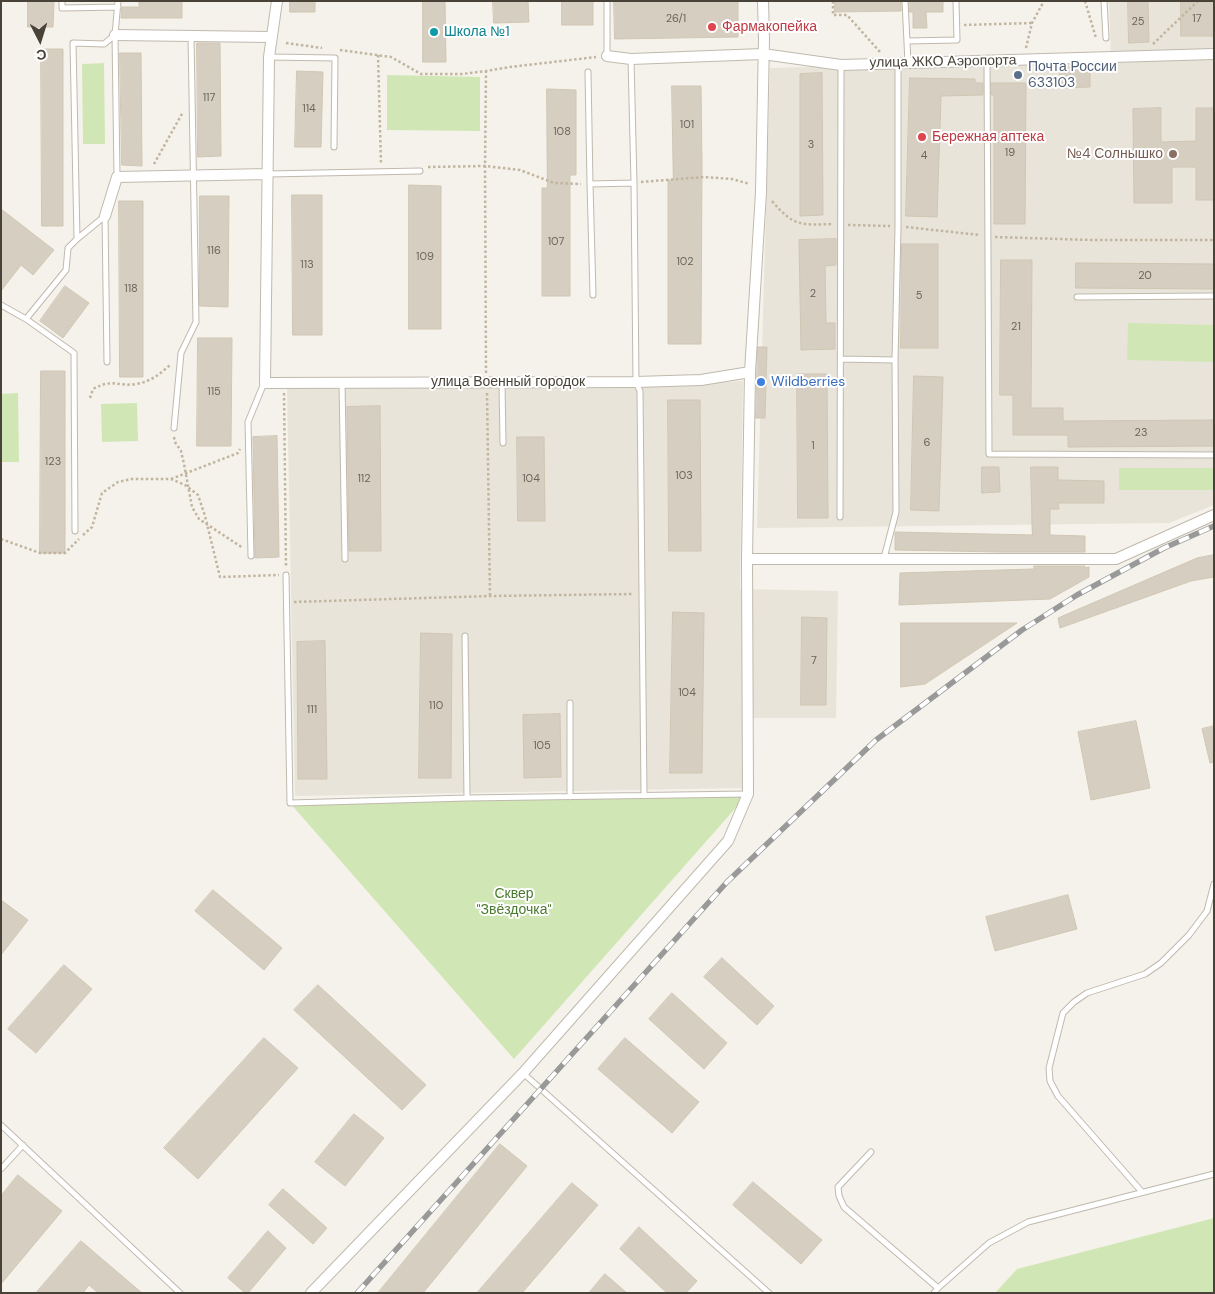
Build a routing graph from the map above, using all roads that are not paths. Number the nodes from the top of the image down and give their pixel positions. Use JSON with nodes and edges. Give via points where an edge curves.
{"nodes":[{"id":1,"x":62,"y":1,"type":"edge"},
{"id":2,"x":277,"y":1,"type":"edge"},
{"id":3,"x":607,"y":1,"type":"edge"},
{"id":4,"x":763,"y":1,"type":"edge"},
{"id":5,"x":905,"y":1,"type":"edge"},
{"id":6,"x":956,"y":1,"type":"edge"},
{"id":7,"x":1104,"y":1,"type":"edge"},
{"id":8,"x":118,"y":4,"type":"edge"},
{"id":9,"x":115,"y":35,"type":"junction"},
{"id":10,"x":191,"y":37,"type":"junction"},
{"id":11,"x":271,"y":37,"type":"junction"},
{"id":12,"x":1106,"y":38,"type":"dead end"},
{"id":13,"x":907,"y":41,"type":"junction"},
{"id":14,"x":763,"y":54,"type":"junction"},
{"id":15,"x":1214,"y":54,"type":"edge"},
{"id":16,"x":269,"y":56,"type":"junction"},
{"id":17,"x":607,"y":56,"type":"joint"},
{"id":18,"x":631,"y":58,"type":"junction"},
{"id":19,"x":987,"y":61,"type":"junction"},
{"id":20,"x":903,"y":63,"type":"junction"},
{"id":21,"x":841,"y":65,"type":"junction"},
{"id":22,"x":588,"y":72,"type":"dead end"},
{"id":23,"x":334,"y":147,"type":"dead end"},
{"id":24,"x":420,"y":171,"type":"dead end"},
{"id":25,"x":268,"y":174,"type":"junction"},
{"id":26,"x":194,"y":176,"type":"junction"},
{"id":27,"x":117,"y":177,"type":"junction"},
{"id":28,"x":634,"y":183,"type":"junction"},
{"id":29,"x":590,"y":184,"type":"junction"},
{"id":30,"x":104,"y":216,"type":"junction"},
{"id":31,"x":77,"y":238,"type":"junction"},
{"id":32,"x":593,"y":296,"type":"dead end"},
{"id":33,"x":1214,"y":296,"type":"edge"},
{"id":34,"x":1077,"y":297,"type":"dead end"},
{"id":35,"x":1,"y":305,"type":"edge"},
{"id":36,"x":26,"y":320,"type":"junction"},
{"id":37,"x":841,"y":359,"type":"junction"},
{"id":38,"x":895,"y":360,"type":"junction"},
{"id":39,"x":108,"y":362,"type":"dead end"},
{"id":40,"x":750,"y":372,"type":"junction"},
{"id":41,"x":265,"y":382,"type":"junction"},
{"id":42,"x":342,"y":382,"type":"junction"},
{"id":43,"x":636,"y":382,"type":"junction"},
{"id":44,"x":502,"y":383,"type":"junction"},
{"id":45,"x":174,"y":428,"type":"road end"},
{"id":46,"x":503,"y":443,"type":"dead end"},
{"id":47,"x":1214,"y":454,"type":"edge"},
{"id":48,"x":1214,"y":515,"type":"edge"},
{"id":49,"x":840,"y":517,"type":"dead end"},
{"id":50,"x":76,"y":531,"type":"dead end"},
{"id":51,"x":251,"y":556,"type":"road end"},
{"id":52,"x":345,"y":559,"type":"dead end"},
{"id":53,"x":747,"y":559,"type":"junction"},
{"id":54,"x":884,"y":559,"type":"junction"},
{"id":55,"x":286,"y":575,"type":"road end"},
{"id":56,"x":465,"y":636,"type":"dead end"},
{"id":57,"x":570,"y":703,"type":"dead end"},
{"id":58,"x":748,"y":794,"type":"junction"},
{"id":59,"x":644,"y":795,"type":"junction"},
{"id":60,"x":570,"y":796,"type":"junction"},
{"id":61,"x":467,"y":798,"type":"junction"},
{"id":62,"x":1214,"y":884,"type":"edge"},
{"id":63,"x":524,"y":1073,"type":"junction"},
{"id":64,"x":1,"y":1124,"type":"edge"},
{"id":65,"x":23,"y":1145,"type":"junction"},
{"id":66,"x":871,"y":1152,"type":"dead end"},
{"id":67,"x":1,"y":1169,"type":"edge"},
{"id":68,"x":1214,"y":1174,"type":"edge"},
{"id":69,"x":1142,"y":1192,"type":"junction"},
{"id":70,"x":938,"y":1288,"type":"junction"},
{"id":71,"x":180,"y":1293,"type":"edge"},
{"id":72,"x":310,"y":1293,"type":"edge"},
{"id":73,"x":769,"y":1293,"type":"edge"},
{"id":74,"x":934,"y":1293,"type":"edge"}],
"edges":[{"from":1,"to":8,"type":"lane","via":[[62,8]]},
{"from":2,"to":11,"type":"street"},
{"from":3,"to":17,"type":"lane"},
{"from":4,"to":14,"type":"street"},
{"from":5,"to":13,"type":"lane"},
{"from":6,"to":13,"type":"lane","via":[[958,40]]},
{"from":7,"to":12,"type":"lane"},
{"from":8,"to":9,"type":"lane"},
{"from":9,"to":10,"type":"street"},
{"from":9,"to":27,"type":"lane"},
{"from":9,"to":31,"type":"lane","via":[[104,44],[73,43]]},
{"from":10,"to":11,"type":"street"},
{"from":10,"to":26,"type":"lane"},
{"from":11,"to":16,"type":"street"},
{"from":13,"to":20,"type":"lane"},
{"from":14,"to":18,"type":"street","name":"улица ЖКО Аэропорта"},
{"from":14,"to":21,"type":"street","name":"улица ЖКО Аэропорта"},
{"from":14,"to":40,"type":"street","via":[[761,192]]},
{"from":15,"to":19,"type":"street","name":"улица ЖКО Аэропорта"},
{"from":16,"to":23,"type":"lane","via":[[335,58]]},
{"from":16,"to":25,"type":"street"},
{"from":17,"to":18,"type":"street","name":"улица ЖКО Аэропорта"},
{"from":18,"to":28,"type":"lane"},
{"from":19,"to":20,"type":"street","name":"улица ЖКО Аэропорта"},
{"from":19,"to":47,"type":"lane","via":[[989,454]]},
{"from":20,"to":21,"type":"street","name":"улица ЖКО Аэропорта"},
{"from":20,"to":38,"type":"lane"},
{"from":21,"to":37,"type":"lane"},
{"from":22,"to":29,"type":"lane"},
{"from":24,"to":25,"type":"lane"},
{"from":25,"to":26,"type":"street"},
{"from":25,"to":41,"type":"street"},
{"from":26,"to":27,"type":"street"},
{"from":26,"to":45,"type":"lane","via":[[196,322],[181,353]]},
{"from":27,"to":30,"type":"street"},
{"from":28,"to":29,"type":"lane"},
{"from":28,"to":43,"type":"lane"},
{"from":29,"to":32,"type":"lane"},
{"from":30,"to":31,"type":"lane"},
{"from":30,"to":39,"type":"lane"},
{"from":31,"to":36,"type":"lane","via":[[68,248],[66,270]]},
{"from":33,"to":34,"type":"lane"},
{"from":35,"to":36,"type":"lane"},
{"from":36,"to":50,"type":"lane","via":[[74,353]]},
{"from":37,"to":38,"type":"lane"},
{"from":37,"to":49,"type":"lane"},
{"from":38,"to":54,"type":"lane","via":[[896,512]]},
{"from":40,"to":43,"type":"street","name":"улица Военный городок","via":[[701,380]]},
{"from":40,"to":53,"type":"street"},
{"from":41,"to":42,"type":"street","name":"улица Военный городок"},
{"from":41,"to":51,"type":"lane","via":[[248,422]]},
{"from":42,"to":44,"type":"street","name":"улица Военный городок"},
{"from":42,"to":52,"type":"lane"},
{"from":43,"to":44,"type":"street","name":"улица Военный городок"},
{"from":43,"to":59,"type":"lane","via":[[640,391]]},
{"from":44,"to":46,"type":"lane"},
{"from":48,"to":54,"type":"street","via":[[1116,559]]},
{"from":53,"to":54,"type":"street"},
{"from":53,"to":58,"type":"street"},
{"from":55,"to":61,"type":"lane","via":[[290,803]]},
{"from":56,"to":61,"type":"lane"},
{"from":57,"to":60,"type":"lane"},
{"from":58,"to":59,"type":"lane"},
{"from":58,"to":63,"type":"street","via":[[728,841]]},
{"from":59,"to":60,"type":"lane"},
{"from":60,"to":61,"type":"lane"},
{"from":62,"to":69,"type":"lane","via":[[1207,911],[1161,963],[1145,974],[1087,993],[1063,1014],[1048,1068],[1058,1096]]},
{"from":63,"to":72,"type":"street"},
{"from":63,"to":73,"type":"lane"},
{"from":64,"to":65,"type":"lane"},
{"from":65,"to":67,"type":"lane"},
{"from":65,"to":71,"type":"lane"},
{"from":66,"to":70,"type":"lane","via":[[838,1187],[844,1207]]},
{"from":68,"to":69,"type":"lane"},
{"from":69,"to":70,"type":"lane","via":[[1028,1222],[989,1243]]},
{"from":70,"to":74,"type":"lane"}]}
